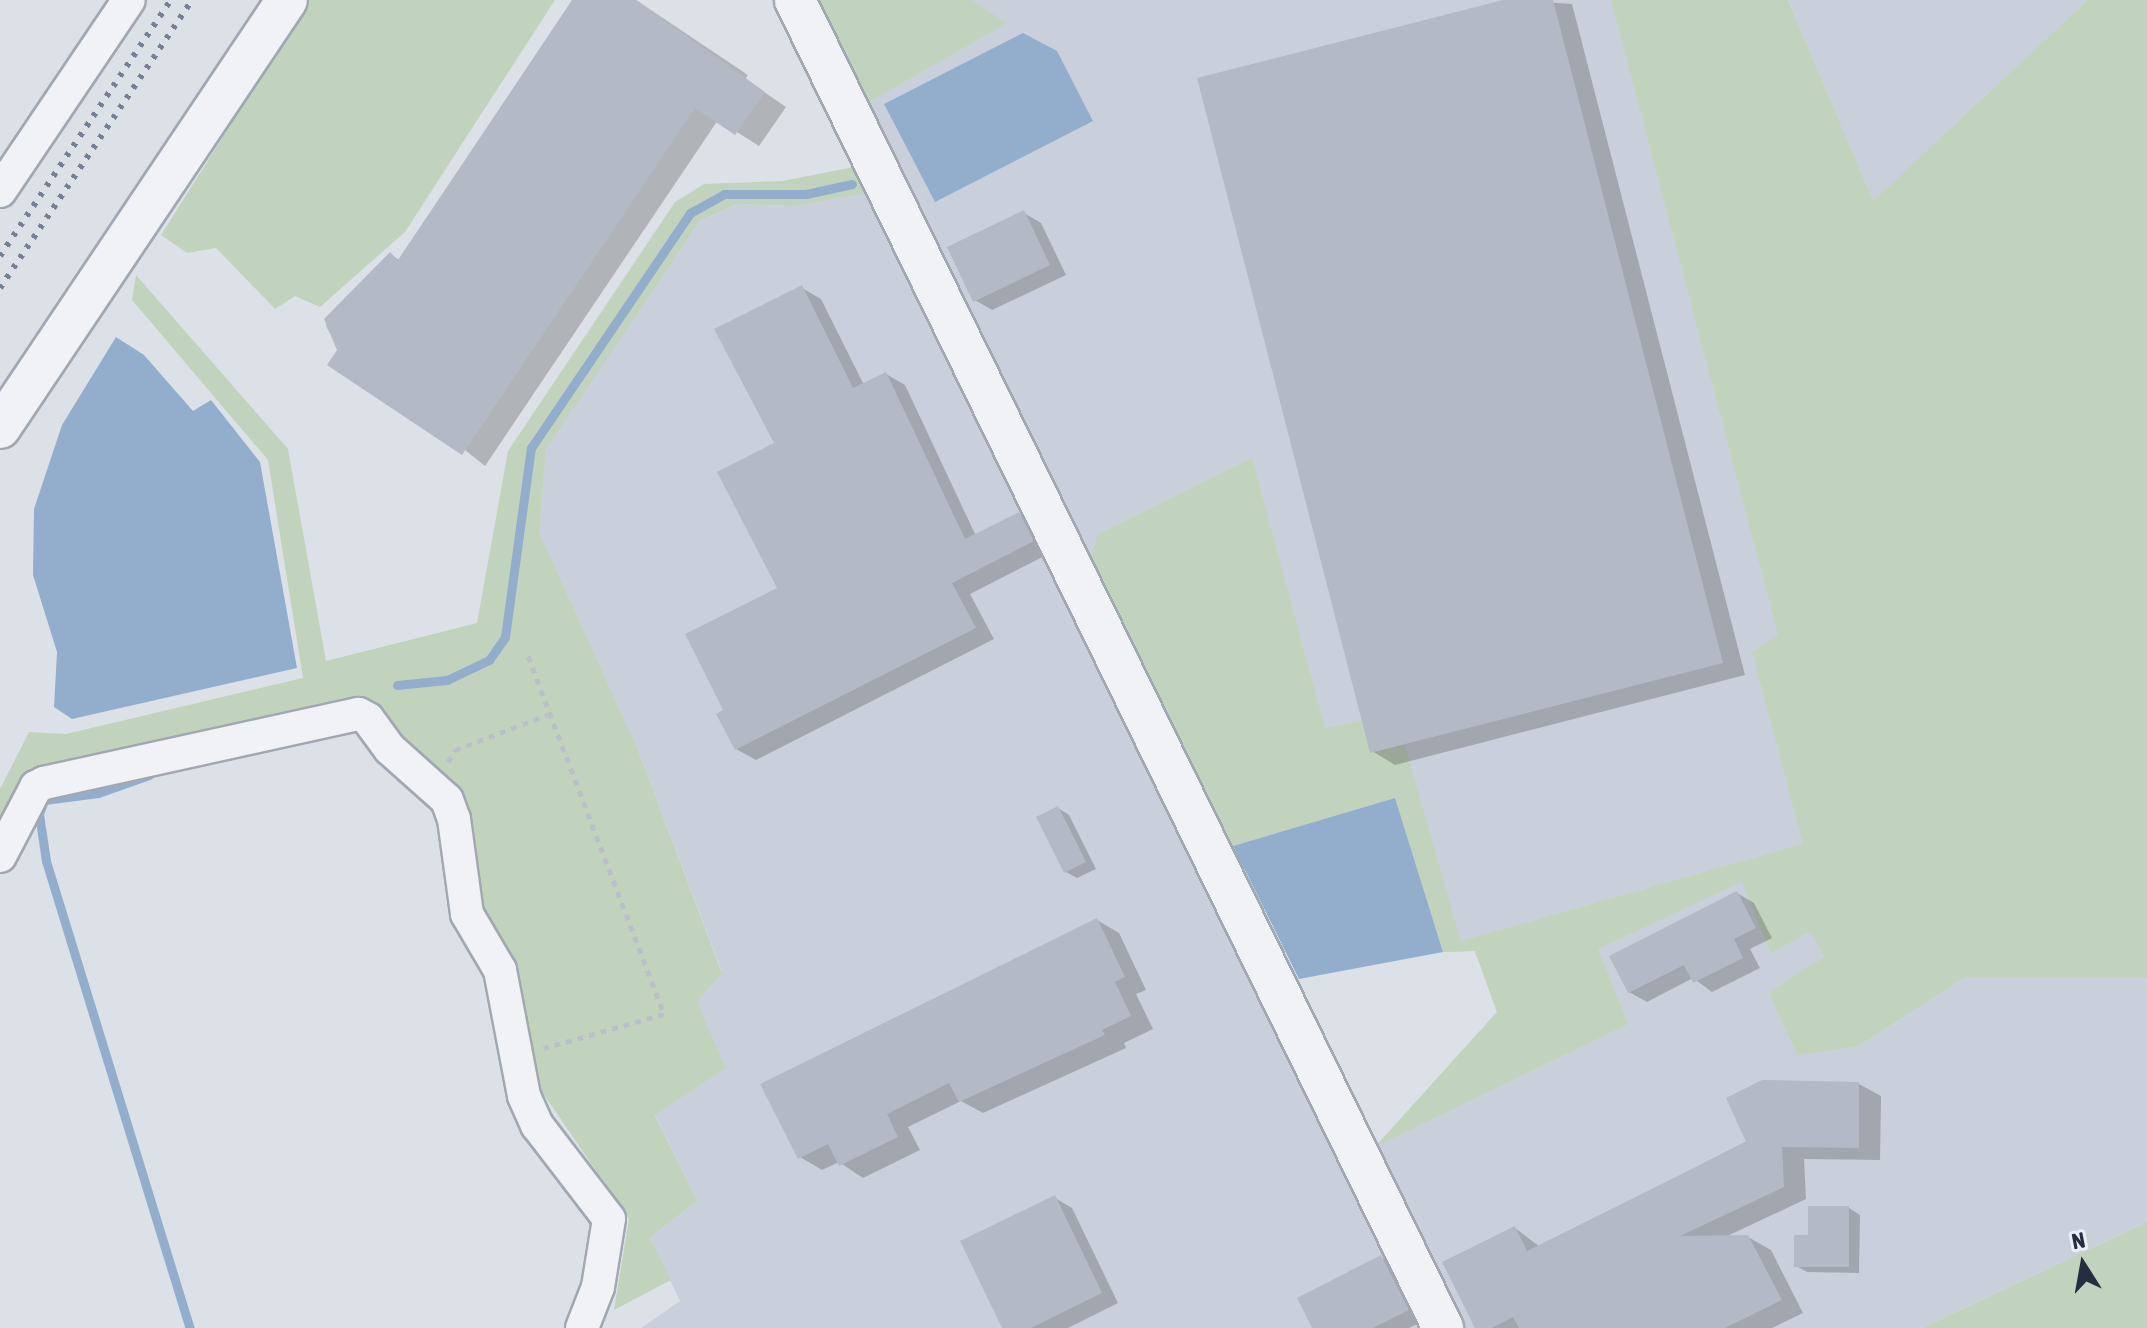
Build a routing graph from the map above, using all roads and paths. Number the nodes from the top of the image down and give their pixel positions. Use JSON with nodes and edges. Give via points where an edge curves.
{"nodes":[{"id":1,"x":129,"y":0,"type":"edge"},
{"id":2,"x":287,"y":0,"type":"edge"},
{"id":3,"x":795,"y":0,"type":"edge"},
{"id":4,"x":0,"y":191,"type":"edge"},
{"id":5,"x":0,"y":428,"type":"edge"},
{"id":6,"x":528,"y":656,"type":"dead end"},
{"id":7,"x":550,"y":714,"type":"junction"},
{"id":8,"x":436,"y":786,"type":"junction"},
{"id":9,"x":0,"y":856,"type":"edge"},
{"id":10,"x":516,"y":1055,"type":"junction"},
{"id":11,"x":582,"y":1328,"type":"edge"},
{"id":12,"x":1443,"y":1328,"type":"edge"}],
"edges":[{"from":1,"to":4,"type":"street"},
{"from":2,"to":5,"type":"street"},
{"from":3,"to":12,"type":"street"},
{"from":6,"to":7,"type":"path"},
{"from":7,"to":8,"type":"path","via":[[455,750]]},
{"from":7,"to":10,"type":"path","via":[[664,1014]]},
{"from":8,"to":9,"type":"street","via":[[390,749],[359,714],[44,783],[36,787]]},
{"from":8,"to":10,"type":"street","via":[[454,819],[470,926],[500,970]]},
{"from":10,"to":11,"type":"street","via":[[524,1096],[537,1125],[609,1219],[598,1287]]}]}
